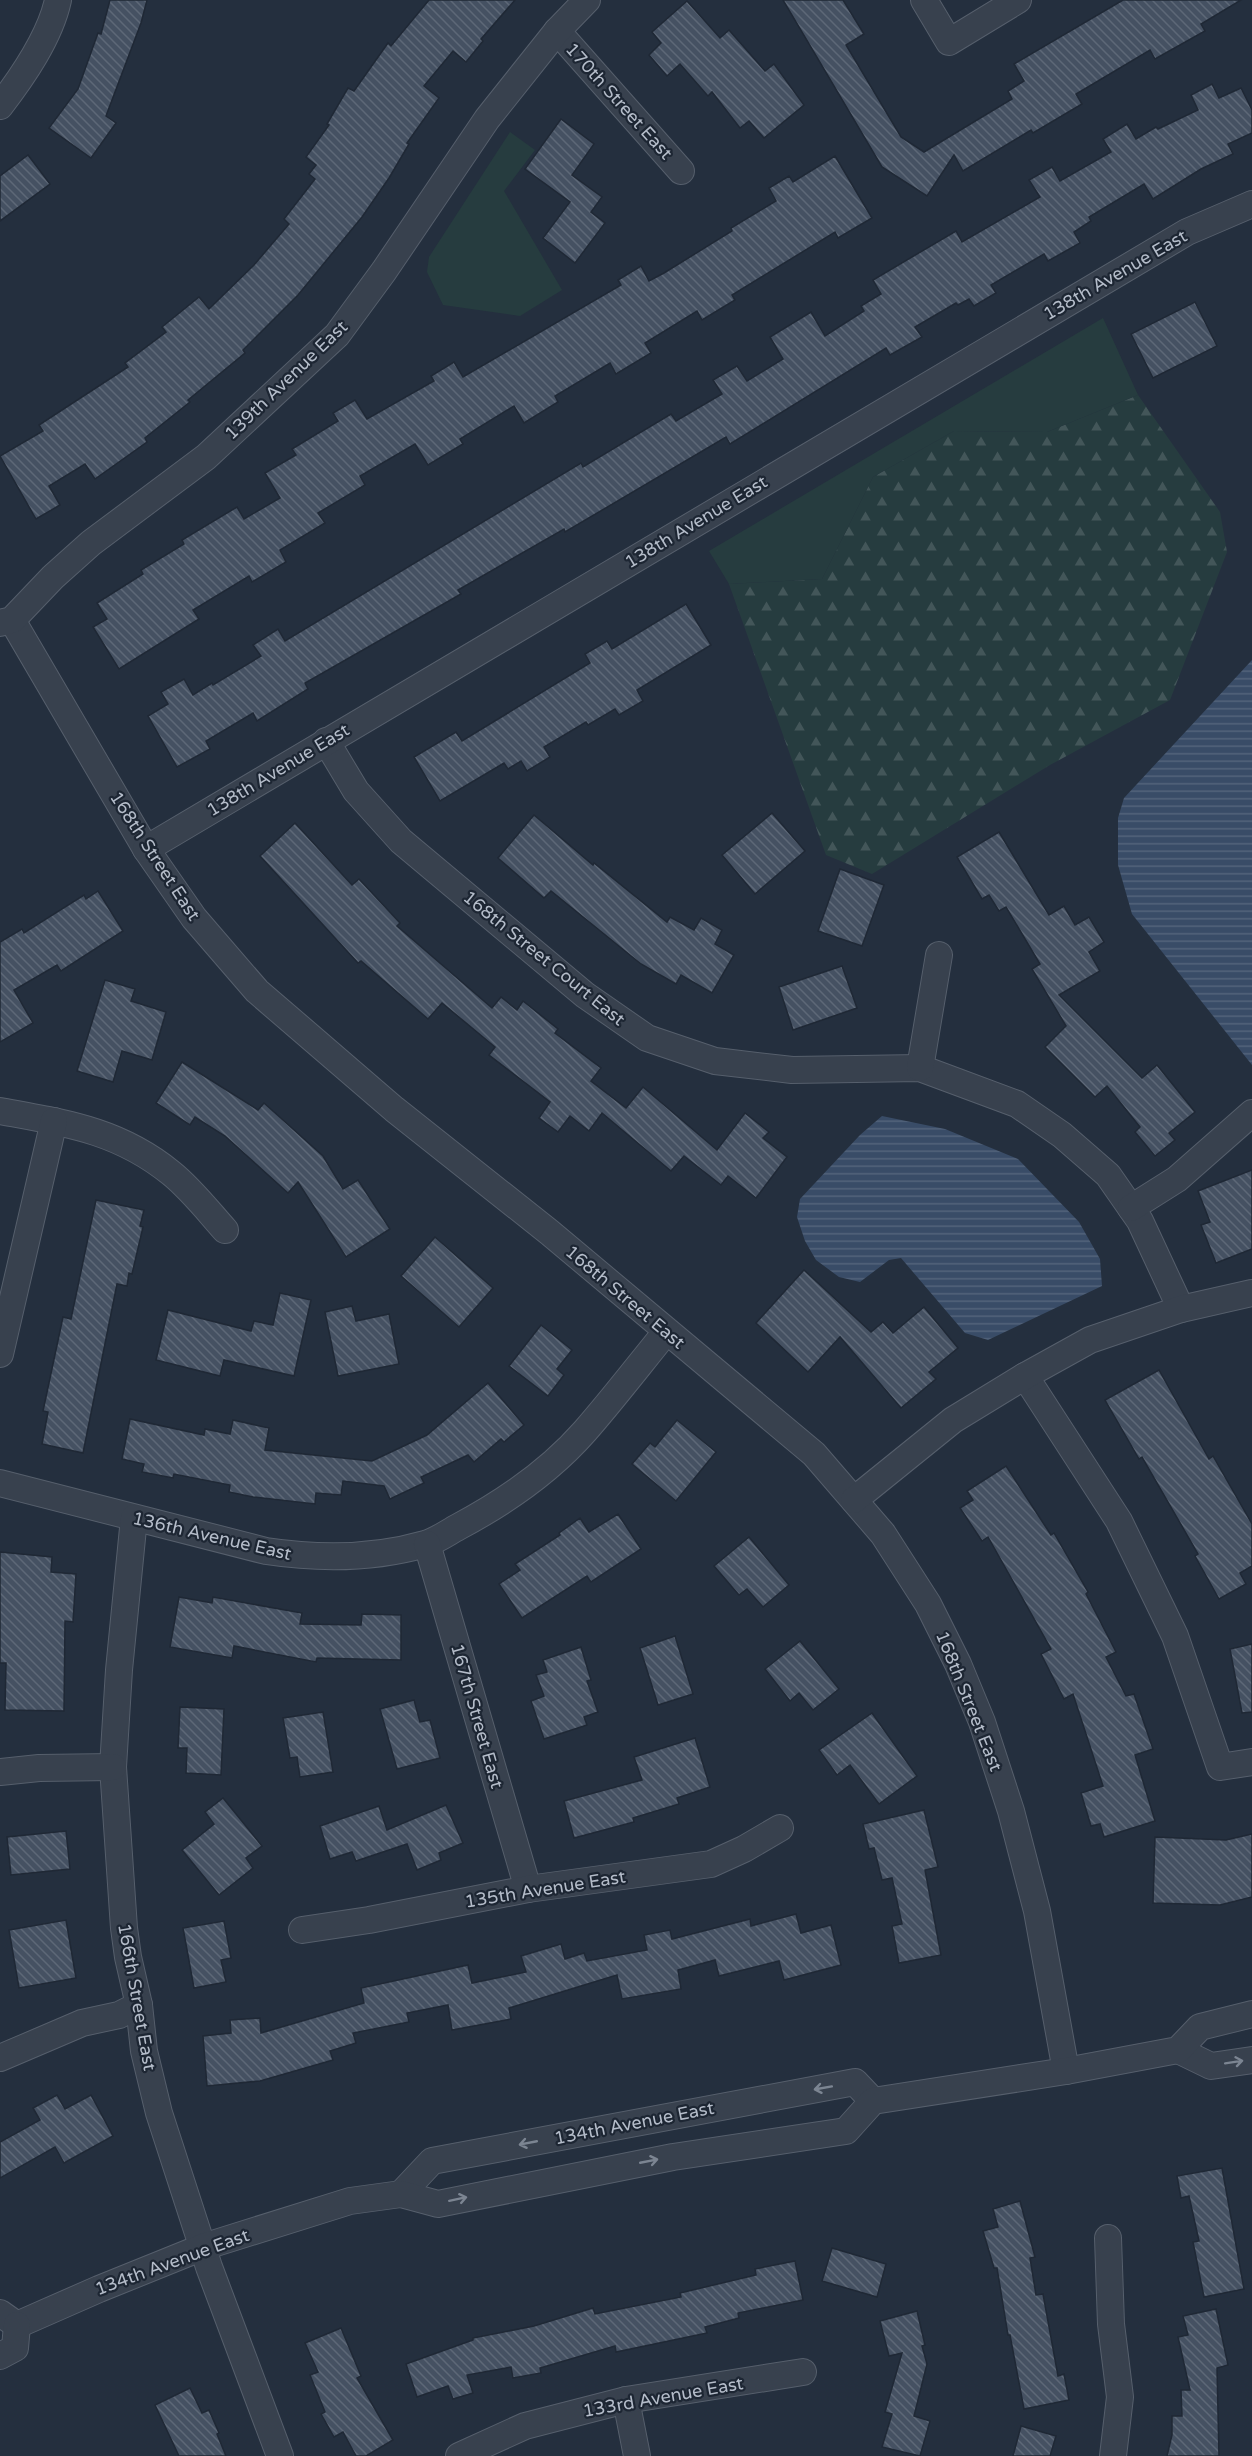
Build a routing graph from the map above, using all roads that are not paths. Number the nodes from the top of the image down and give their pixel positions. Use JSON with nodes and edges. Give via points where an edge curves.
{"nodes":[{"id":1,"x":58,"y":0,"type":"edge"},
{"id":2,"x":586,"y":0,"type":"edge"},
{"id":3,"x":924,"y":0,"type":"edge"},
{"id":4,"x":1018,"y":0,"type":"edge"},
{"id":5,"x":557,"y":31,"type":"junction"},
{"id":6,"x":0,"y":106,"type":"edge"},
{"id":7,"x":681,"y":171,"type":"dead end"},
{"id":8,"x":1252,"y":204,"type":"edge"},
{"id":9,"x":6,"y":622,"type":"edge"},
{"id":10,"x":326,"y":741,"type":"junction"},
{"id":11,"x":146,"y":849,"type":"junction"},
{"id":12,"x":939,"y":955,"type":"dead end"},
{"id":13,"x":920,"y":1068,"type":"junction"},
{"id":14,"x":0,"y":1111,"type":"edge"},
{"id":15,"x":1252,"y":1113,"type":"edge"},
{"id":16,"x":54,"y":1121,"type":"junction"},
{"id":17,"x":1131,"y":1208,"type":"junction"},
{"id":18,"x":225,"y":1230,"type":"dead end"},
{"id":19,"x":1252,"y":1293,"type":"edge"},
{"id":20,"x":1181,"y":1309,"type":"junction"},
{"id":21,"x":666,"y":1332,"type":"junction"},
{"id":22,"x":0,"y":1354,"type":"edge"},
{"id":23,"x":1025,"y":1376,"type":"junction"},
{"id":24,"x":0,"y":1483,"type":"edge"},
{"id":25,"x":854,"y":1500,"type":"junction"},
{"id":26,"x":134,"y":1518,"type":"junction"},
{"id":27,"x":427,"y":1544,"type":"junction"},
{"id":28,"x":1252,"y":1762,"type":"edge"},
{"id":29,"x":113,"y":1767,"type":"junction"},
{"id":30,"x":0,"y":1772,"type":"edge"},
{"id":31,"x":780,"y":1828,"type":"dead end"},
{"id":32,"x":528,"y":1889,"type":"junction"},
{"id":33,"x":302,"y":1930,"type":"dead end"},
{"id":34,"x":139,"y":2005,"type":"junction"},
{"id":35,"x":1252,"y":2014,"type":"edge"},
{"id":36,"x":1178,"y":2050,"type":"junction"},
{"id":37,"x":0,"y":2058,"type":"edge"},
{"id":38,"x":1252,"y":2060,"type":"edge"},
{"id":39,"x":1066,"y":2071,"type":"junction"},
{"id":40,"x":873,"y":2101,"type":"junction"},
{"id":41,"x":401,"y":2194,"type":"junction"},
{"id":42,"x":1108,"y":2238,"type":"dead end"},
{"id":43,"x":203,"y":2247,"type":"junction"},
{"id":44,"x":9,"y":2319,"type":"edge"},
{"id":45,"x":0,"y":2356,"type":"edge"},
{"id":46,"x":803,"y":2372,"type":"dead end"},
{"id":47,"x":626,"y":2400,"type":"junction"},
{"id":48,"x":280,"y":2456,"type":"edge"},
{"id":49,"x":459,"y":2456,"type":"edge"},
{"id":50,"x":637,"y":2456,"type":"edge"},
{"id":51,"x":1113,"y":2456,"type":"edge"}],
"edges":[{"from":1,"to":6,"type":"street","via":[[37,51]]},
{"from":2,"to":5,"type":"street","name":"139th Avenue East"},
{"from":3,"to":4,"type":"street","via":[[949,42]]},
{"from":5,"to":7,"type":"street","name":"170th Street East"},
{"from":5,"to":9,"type":"street","name":"139th Avenue East","via":[[487,119],[337,334],[206,457],[91,543]]},
{"from":8,"to":10,"type":"street","name":"138th Avenue East","via":[[1187,232]]},
{"from":9,"to":11,"type":"street","name":"168th Street East"},
{"from":10,"to":11,"type":"street","name":"138th Avenue East"},
{"from":10,"to":13,"type":"street","name":"168th Street Court East","via":[[356,791],[400,841],[585,995],[647,1038],[715,1061],[792,1070]]},
{"from":11,"to":21,"type":"street","name":"168th Street East","via":[[194,918],[257,992]]},
{"from":12,"to":13,"type":"street"},
{"from":13,"to":17,"type":"street","name":"168th Street Court East","via":[[1017,1104],[1108,1175]]},
{"from":14,"to":16,"type":"street"},
{"from":15,"to":17,"type":"street","via":[[1177,1179]]},
{"from":16,"to":18,"type":"street","via":[[106,1134],[140,1150],[173,1174]]},
{"from":16,"to":22,"type":"street"},
{"from":17,"to":20,"type":"street","name":"168th Street Court East"},
{"from":19,"to":20,"type":"street"},
{"from":20,"to":23,"type":"street","via":[[1090,1340]]},
{"from":21,"to":25,"type":"street","name":"168th Street East","via":[[814,1454]]},
{"from":21,"to":27,"type":"street","name":"136th Avenue East","via":[[584,1432],[554,1462],[520,1491]]},
{"from":23,"to":25,"type":"street","via":[[953,1420]]},
{"from":23,"to":28,"type":"street","via":[[1119,1521],[1175,1636],[1220,1767]]},
{"from":24,"to":26,"type":"street","name":"136th Avenue East"},
{"from":25,"to":39,"type":"street","name":"168th Street East","via":[[883,1534],[928,1604],[982,1722],[1037,1911]]},
{"from":26,"to":27,"type":"street","name":"136th Avenue East","via":[[299,1556],[332,1558]]},
{"from":26,"to":29,"type":"street","name":"166th Street East"},
{"from":27,"to":32,"type":"street","name":"167th Street East"},
{"from":29,"to":30,"type":"street"},
{"from":29,"to":34,"type":"street","name":"166th Street East","via":[[124,1928]]},
{"from":31,"to":32,"type":"street","name":"135th Avenue East","via":[[711,1864]]},
{"from":32,"to":33,"type":"street","name":"135th Avenue East"},
{"from":34,"to":37,"type":"street","via":[[119,2015],[82,2023]]},
{"from":34,"to":43,"type":"street","name":"166th Street East","via":[[144,2051],[159,2113]]},
{"from":35,"to":36,"type":"street","via":[[1200,2027]]},
{"from":36,"to":38,"type":"street","one_way":true,"via":[[1211,2066]]},
{"from":36,"to":39,"type":"street"},
{"from":39,"to":40,"type":"street"},
{"from":41,"to":40,"type":"street","name":"134th Avenue East","one_way":true,"via":[[438,2204],[662,2159],[846,2131]]},
{"from":40,"to":41,"type":"street","name":"134th Avenue East","one_way":true,"via":[[855,2082],[432,2161]]},
{"from":41,"to":43,"type":"street","name":"134th Avenue East","via":[[350,2201]]},
{"from":42,"to":51,"type":"street","via":[[1111,2324],[1120,2397]]},
{"from":43,"to":44,"type":"street","name":"134th Avenue East","via":[[99,2289]]},
{"from":43,"to":48,"type":"street","name":"166th Street East"},
{"from":44,"to":45,"type":"street","name":"134th Avenue East","via":[[15,2348]]},
{"from":46,"to":47,"type":"street","name":"133rd Avenue East"},
{"from":47,"to":49,"type":"street","name":"133rd Avenue East","via":[[525,2426]]},
{"from":47,"to":50,"type":"street"}]}
